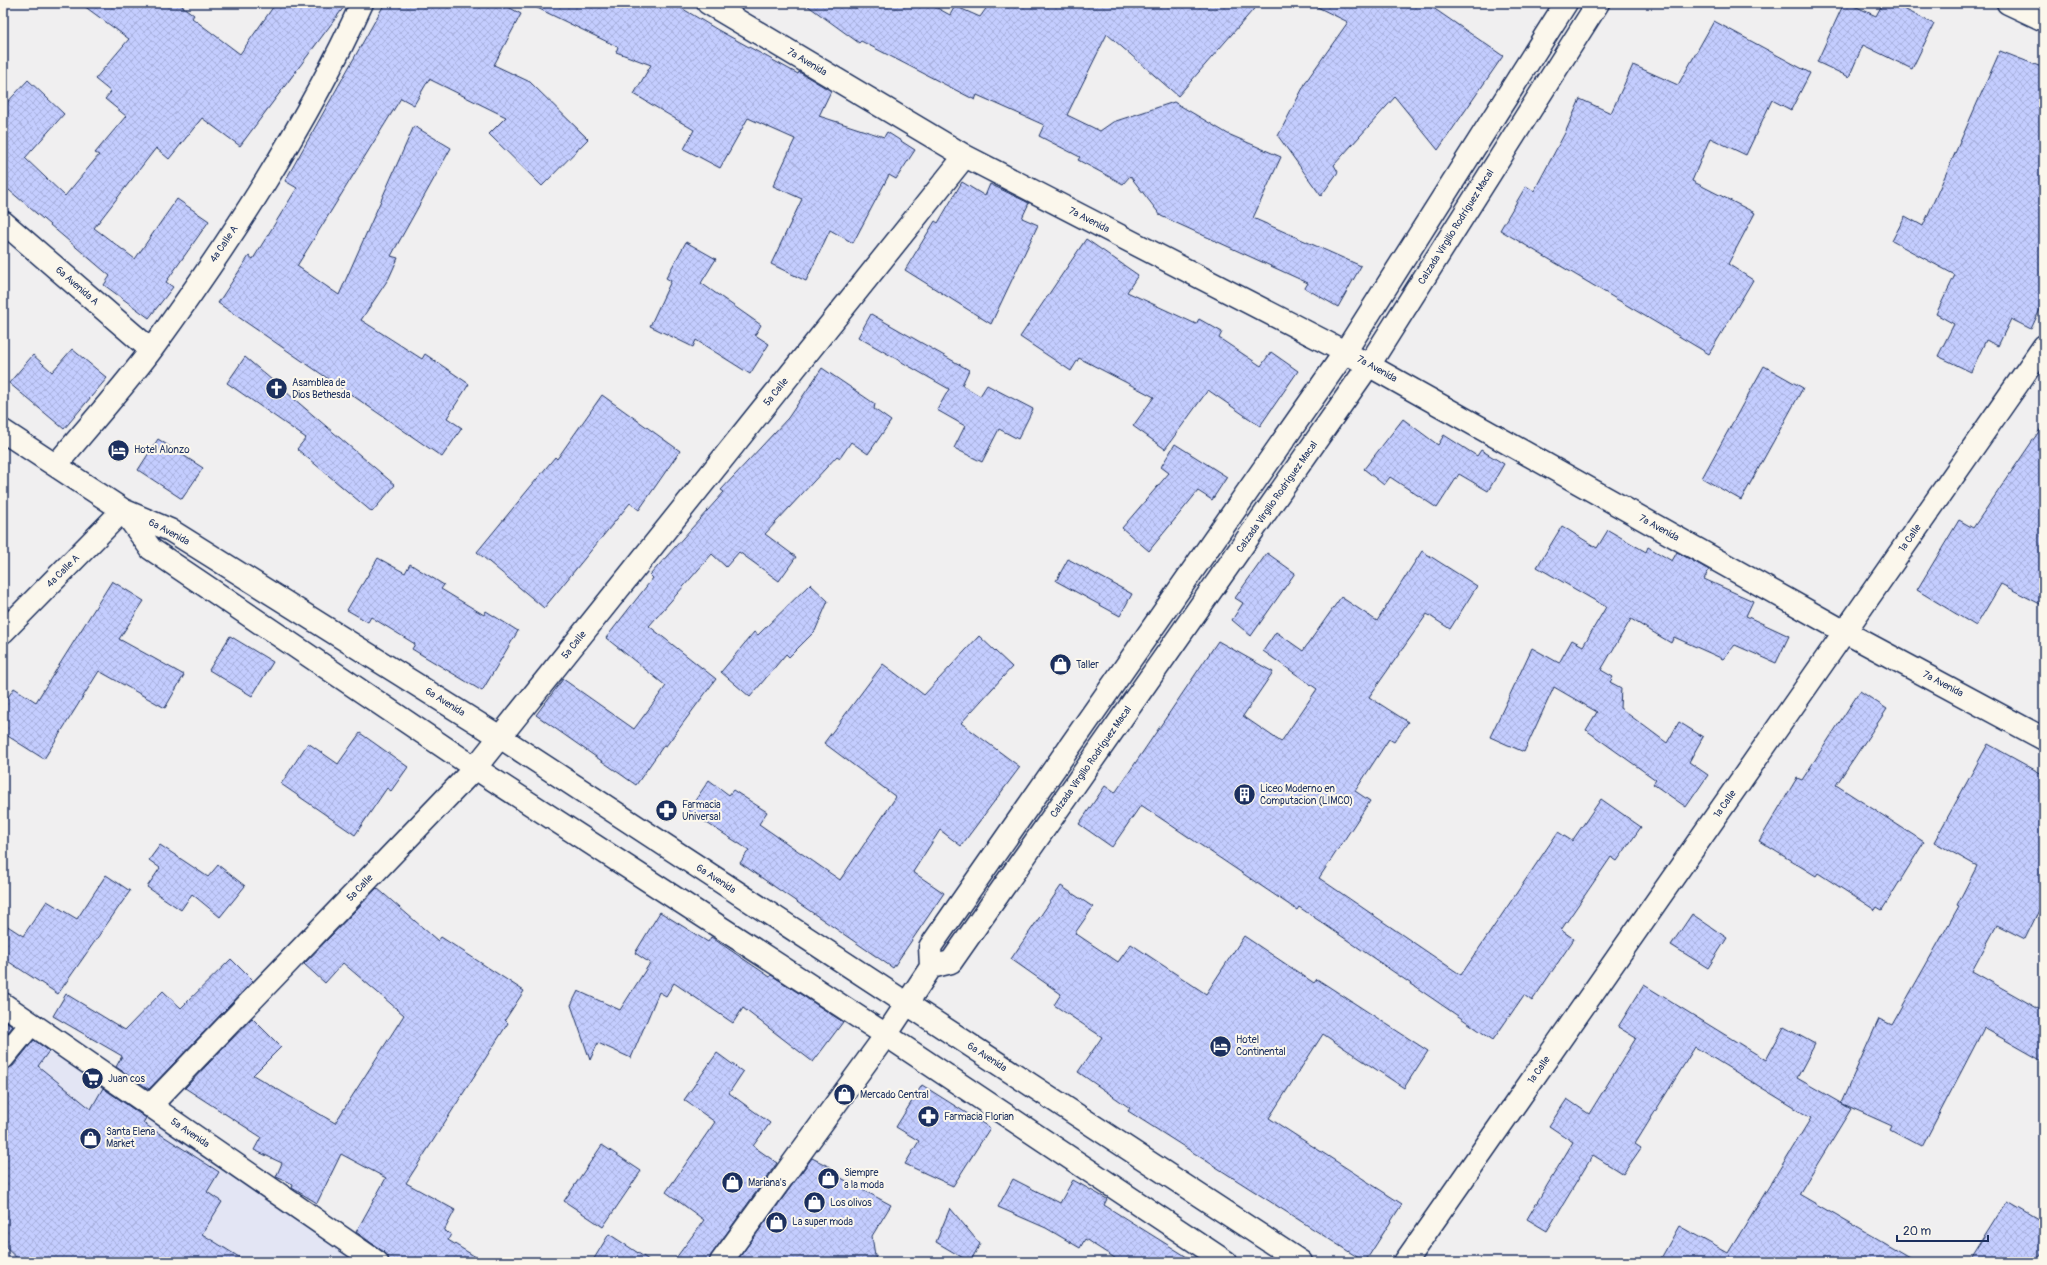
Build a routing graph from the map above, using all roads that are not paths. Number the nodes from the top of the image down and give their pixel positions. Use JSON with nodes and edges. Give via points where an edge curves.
{"nodes":[{"id":1,"x":362,"y":3,"type":"edge"},
{"id":2,"x":708,"y":3,"type":"edge"},
{"id":3,"x":1566,"y":3,"type":"edge"},
{"id":4,"x":1598,"y":3,"type":"edge"},
{"id":5,"x":2008,"y":3,"type":"edge"},
{"id":6,"x":2044,"y":20,"type":"edge"},
{"id":7,"x":965,"y":156,"type":"junction"},
{"id":8,"x":3,"y":222,"type":"edge"},
{"id":9,"x":2044,"y":346,"type":"edge"},
{"id":10,"x":151,"y":350,"type":"junction"},
{"id":11,"x":1345,"y":352,"type":"junction"},
{"id":12,"x":1369,"y":365,"type":"junction"},
{"id":13,"x":3,"y":431,"type":"edge"},
{"id":14,"x":56,"y":465,"type":"junction"},
{"id":15,"x":123,"y":510,"type":"junction"},
{"id":16,"x":3,"y":632,"type":"edge"},
{"id":17,"x":1845,"y":632,"type":"junction"},
{"id":18,"x":500,"y":737,"type":"junction"},
{"id":19,"x":2044,"y":739,"type":"edge"},
{"id":20,"x":475,"y":768,"type":"junction"},
{"id":21,"x":931,"y":967,"type":"junction"},
{"id":22,"x":3,"y":1004,"type":"edge"},
{"id":23,"x":906,"y":1004,"type":"junction"},
{"id":24,"x":31,"y":1024,"type":"junction"},
{"id":25,"x":886,"y":1035,"type":"junction"},
{"id":26,"x":3,"y":1058,"type":"edge"},
{"id":27,"x":150,"y":1106,"type":"junction"},
{"id":28,"x":377,"y":1262,"type":"edge"},
{"id":29,"x":721,"y":1262,"type":"edge"},
{"id":30,"x":1226,"y":1262,"type":"edge"},
{"id":31,"x":1301,"y":1262,"type":"edge"},
{"id":32,"x":1405,"y":1262,"type":"edge"}],
"edges":[{"from":1,"to":10,"type":"street","name":"4a Calle A","via":[[286,150]]},
{"from":2,"to":7,"type":"street","name":"7a Avenida"},
{"from":3,"to":11,"type":"street"},
{"from":4,"to":12,"type":"street","name":"Calzada Virgilio Rodríguez Macal"},
{"from":5,"to":6,"type":"street"},
{"from":7,"to":11,"type":"street","name":"7a Avenida"},
{"from":7,"to":18,"type":"street","name":"5a Calle"},
{"from":8,"to":10,"type":"street","name":"6a Avenida A"},
{"from":9,"to":17,"type":"street","name":"1a Calle"},
{"from":10,"to":14,"type":"street","name":"4a Calle A"},
{"from":11,"to":12,"type":"street","name":"7a Avenida"},
{"from":11,"to":21,"type":"street","via":[[930,947]]},
{"from":12,"to":17,"type":"street","name":"7a Avenida"},
{"from":12,"to":21,"type":"street","name":"Calzada Virgilio Rodríguez Macal","via":[[951,962]]},
{"from":13,"to":14,"type":"street","name":"6a Avenida"},
{"from":14,"to":15,"type":"street","name":"6a Avenida"},
{"from":15,"to":16,"type":"street","name":"4a Calle A"},
{"from":15,"to":18,"type":"street","name":"6a Avenida","via":[[170,530]]},
{"from":15,"to":20,"type":"street","name":"6a Avenida","via":[[151,549]]},
{"from":17,"to":19,"type":"street","name":"7a Avenida"},
{"from":17,"to":32,"type":"street","name":"1a Calle"},
{"from":18,"to":20,"type":"street","name":"5a Calle"},
{"from":18,"to":23,"type":"street","name":"6a Avenida"},
{"from":20,"to":25,"type":"street","name":"6a Avenida"},
{"from":20,"to":27,"type":"street","name":"5a Calle"},
{"from":21,"to":23,"type":"street"},
{"from":22,"to":24,"type":"street","name":"5a Avenida"},
{"from":23,"to":25,"type":"street"},
{"from":23,"to":31,"type":"street","name":"6a Avenida"},
{"from":24,"to":26,"type":"street"},
{"from":24,"to":27,"type":"street","name":"5a Avenida"},
{"from":25,"to":29,"type":"street"},
{"from":25,"to":30,"type":"street","name":"6a Avenida"},
{"from":27,"to":28,"type":"street","name":"5a Avenida"}]}
